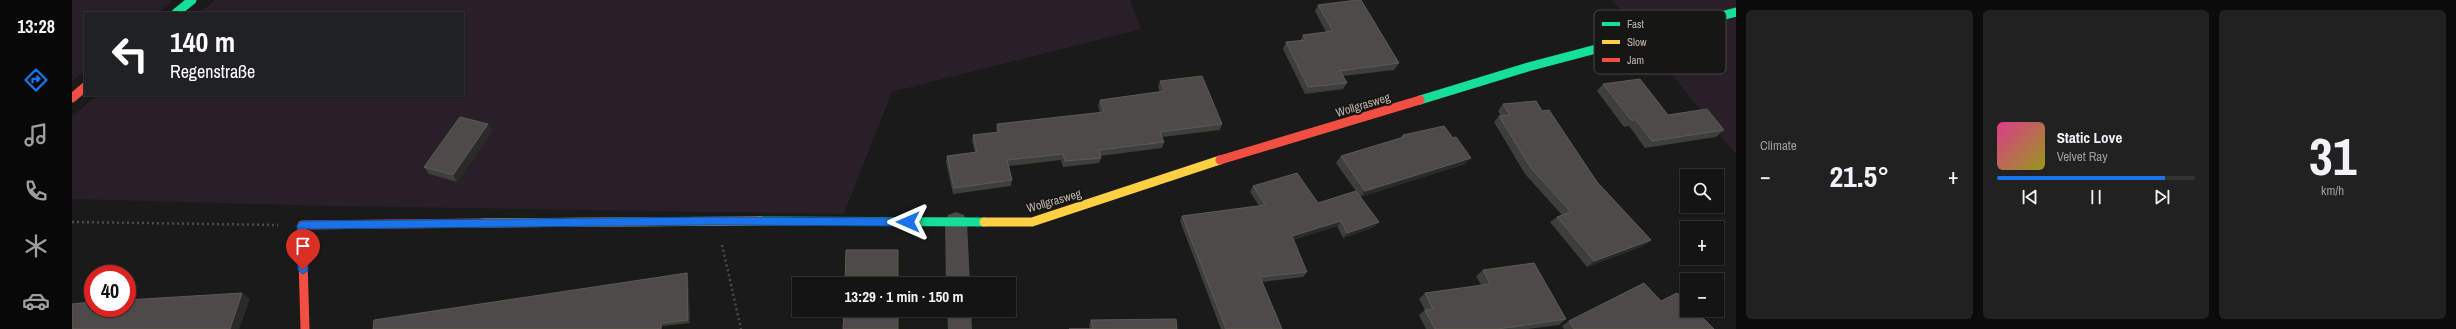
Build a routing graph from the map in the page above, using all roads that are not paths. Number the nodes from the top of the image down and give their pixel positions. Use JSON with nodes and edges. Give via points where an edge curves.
{"nodes":[{"id":1,"x":192,"y":0,"type":"edge"},
{"id":2,"x":177,"y":12,"type":"edge"},
{"id":3,"x":1736,"y":12,"type":"edge"},
{"id":4,"x":1726,"y":15,"type":"edge"},
{"id":5,"x":1594,"y":50,"type":"edge"},
{"id":6,"x":84,"y":88,"type":"edge"},
{"id":7,"x":72,"y":98,"type":"edge"},
{"id":8,"x":956,"y":222,"type":"junction"},
{"id":9,"x":958,"y":277,"type":"edge"},
{"id":10,"x":959,"y":317,"type":"edge"},
{"id":11,"x":305,"y":329,"type":"edge"},
{"id":12,"x":960,"y":329,"type":"edge"}],
"edges":[{"from":1,"to":2,"type":"street"},
{"from":3,"to":4,"type":"street","name":"Wollgrasweg"},
{"from":5,"to":8,"type":"street","name":"Wollgrasweg","via":[[1528,67],[1222,160],[1032,222]]},
{"from":6,"to":7,"type":"street"},
{"from":8,"to":9,"type":"street"},
{"from":8,"to":11,"type":"street","name":"Wollgrasweg","via":[[716,221],[302,225]]},
{"from":10,"to":12,"type":"street"}]}
